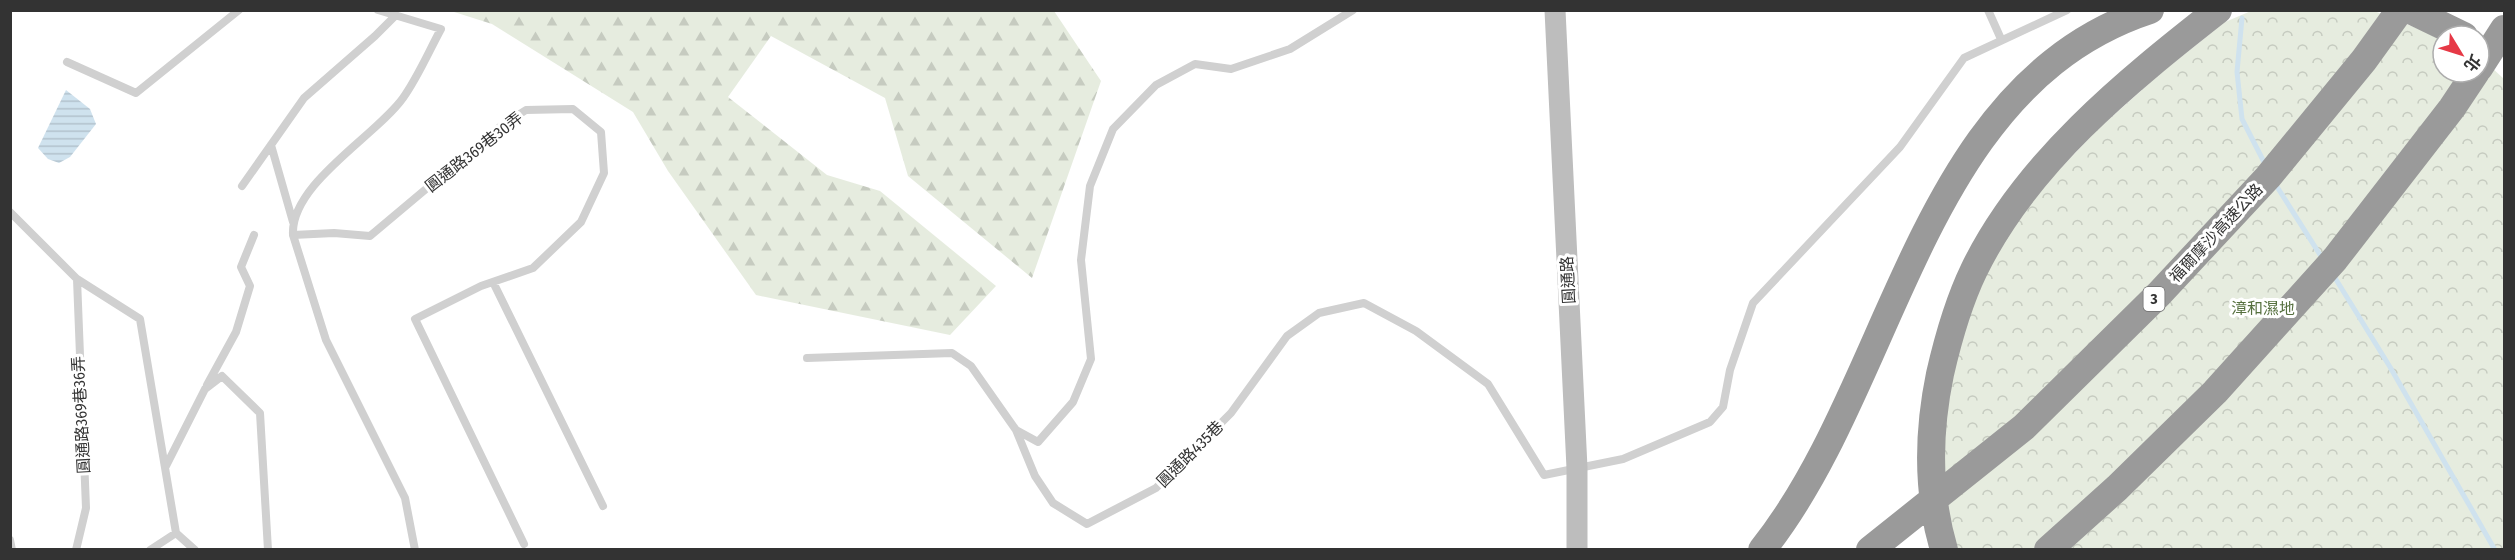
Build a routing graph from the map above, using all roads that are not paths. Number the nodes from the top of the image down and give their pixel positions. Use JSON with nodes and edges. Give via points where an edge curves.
{"nodes":[{"id":1,"x":239,"y":10,"type":"edge"},
{"id":2,"x":378,"y":10,"type":"edge"},
{"id":3,"x":1353,"y":10,"type":"edge"},
{"id":4,"x":1555,"y":10,"type":"edge"},
{"id":5,"x":1988,"y":10,"type":"edge"},
{"id":6,"x":2067,"y":10,"type":"edge"},
{"id":7,"x":2150,"y":10,"type":"edge"},
{"id":8,"x":2218,"y":10,"type":"edge"},
{"id":9,"x":2400,"y":10,"type":"edge"},
{"id":10,"x":2410,"y":10,"type":"edge"},
{"id":11,"x":396,"y":15,"type":"junction"},
{"id":12,"x":2439,"y":24,"type":"edge"},
{"id":13,"x":2505,"y":29,"type":"edge"},
{"id":14,"x":2001,"y":39,"type":"junction"},
{"id":15,"x":2491,"y":50,"type":"edge"},
{"id":16,"x":2491,"y":52,"type":"edge"},
{"id":17,"x":67,"y":62,"type":"dead end"},
{"id":18,"x":2505,"y":62,"type":"edge"},
{"id":19,"x":2468,"y":84,"type":"edge"},
{"id":20,"x":271,"y":145,"type":"junction"},
{"id":21,"x":242,"y":186,"type":"dead end"},
{"id":22,"x":10,"y":212,"type":"edge"},
{"id":23,"x":292,"y":222,"type":"junction"},
{"id":24,"x":254,"y":235,"type":"dead end"},
{"id":25,"x":293,"y":235,"type":"junction"},
{"id":26,"x":77,"y":279,"type":"junction"},
{"id":27,"x":493,"y":282,"type":"junction"},
{"id":28,"x":807,"y":358,"type":"dead end"},
{"id":29,"x":205,"y":389,"type":"junction"},
{"id":30,"x":1016,"y":430,"type":"junction"},
{"id":31,"x":166,"y":466,"type":"junction"},
{"id":32,"x":1577,"y":468,"type":"junction"},
{"id":33,"x":603,"y":506,"type":"dead end"},
{"id":34,"x":176,"y":533,"type":"junction"},
{"id":35,"x":10,"y":540,"type":"edge"},
{"id":36,"x":524,"y":544,"type":"dead end"},
{"id":37,"x":12,"y":549,"type":"edge"},
{"id":38,"x":76,"y":549,"type":"edge"},
{"id":39,"x":150,"y":549,"type":"edge"},
{"id":40,"x":195,"y":549,"type":"edge"},
{"id":41,"x":268,"y":549,"type":"edge"},
{"id":42,"x":415,"y":549,"type":"edge"},
{"id":43,"x":1577,"y":549,"type":"edge"},
{"id":44,"x":1762,"y":549,"type":"edge"},
{"id":45,"x":1870,"y":549,"type":"edge"},
{"id":46,"x":1944,"y":549,"type":"edge"},
{"id":47,"x":2048,"y":549,"type":"edge"}],
"edges":[{"from":1,"to":17,"type":"lane","via":[[136,93]]},
{"from":2,"to":11,"type":"lane"},
{"from":3,"to":30,"type":"lane","via":[[1290,49],[1231,69],[1195,64],[1155,85],[1113,129],[1090,186],[1081,260],[1091,359],[1073,402],[1038,442]]},
{"from":4,"to":32,"type":"street","name":"圓通路"},
{"from":5,"to":14,"type":"lane"},
{"from":6,"to":14,"type":"lane"},
{"from":7,"to":44,"type":"highway","via":[[2127,18],[2066,54],[2023,90],[1954,178],[1815,473]]},
{"from":8,"to":46,"type":"highway","via":[[2118,91],[2056,154],[2013,206],[1974,269],[1955,317],[1933,406],[1930,451],[1936,522]]},
{"from":9,"to":45,"type":"highway","name":"福爾摩沙高速公路","number":"3","via":[[2268,177],[2159,294],[2024,427]]},
{"from":10,"to":12,"type":"highway"},
{"from":11,"to":20,"type":"lane","via":[[304,98]]},
{"from":11,"to":23,"type":"lane","via":[[441,29],[402,99],[306,195]]},
{"from":13,"to":15,"type":"highway"},
{"from":14,"to":32,"type":"lane","via":[[1964,58],[1900,147],[1753,303],[1730,370],[1723,407],[1710,422],[1623,459]]},
{"from":16,"to":18,"type":"highway"},
{"from":19,"to":47,"type":"highway","via":[[2335,259],[2231,375],[2117,488]]},
{"from":20,"to":21,"type":"lane"},
{"from":20,"to":23,"type":"lane"},
{"from":22,"to":26,"type":"lane"},
{"from":23,"to":25,"type":"lane"},
{"from":24,"to":29,"type":"lane","via":[[241,267],[250,286],[236,332]]},
{"from":25,"to":27,"type":"lane","name":"圓通路369巷30弄","via":[[370,236],[501,126],[526,110],[573,109],[602,132],[604,173],[581,222],[533,267]]},
{"from":25,"to":42,"type":"lane","via":[[326,340],[405,498]]},
{"from":26,"to":31,"type":"lane","via":[[140,319]]},
{"from":26,"to":38,"type":"lane","name":"圓通路369巷36弄","via":[[86,508]]},
{"from":27,"to":33,"type":"lane"},
{"from":27,"to":36,"type":"lane","name":"圓通路369巷30弄","via":[[415,319]]},
{"from":28,"to":30,"type":"lane","via":[[952,353],[970,366]]},
{"from":29,"to":31,"type":"lane"},
{"from":29,"to":41,"type":"lane","via":[[222,376],[260,413]]},
{"from":30,"to":32,"type":"lane","name":"圓通路435巷","via":[[1035,476],[1053,503],[1087,524],[1156,488],[1231,413],[1287,336],[1319,313],[1364,303],[1416,331],[1488,384],[1544,475]]},
{"from":31,"to":34,"type":"lane"},
{"from":32,"to":43,"type":"street","name":"圓通路"},
{"from":34,"to":39,"type":"lane"},
{"from":34,"to":40,"type":"lane"},
{"from":35,"to":37,"type":"lane"}]}
